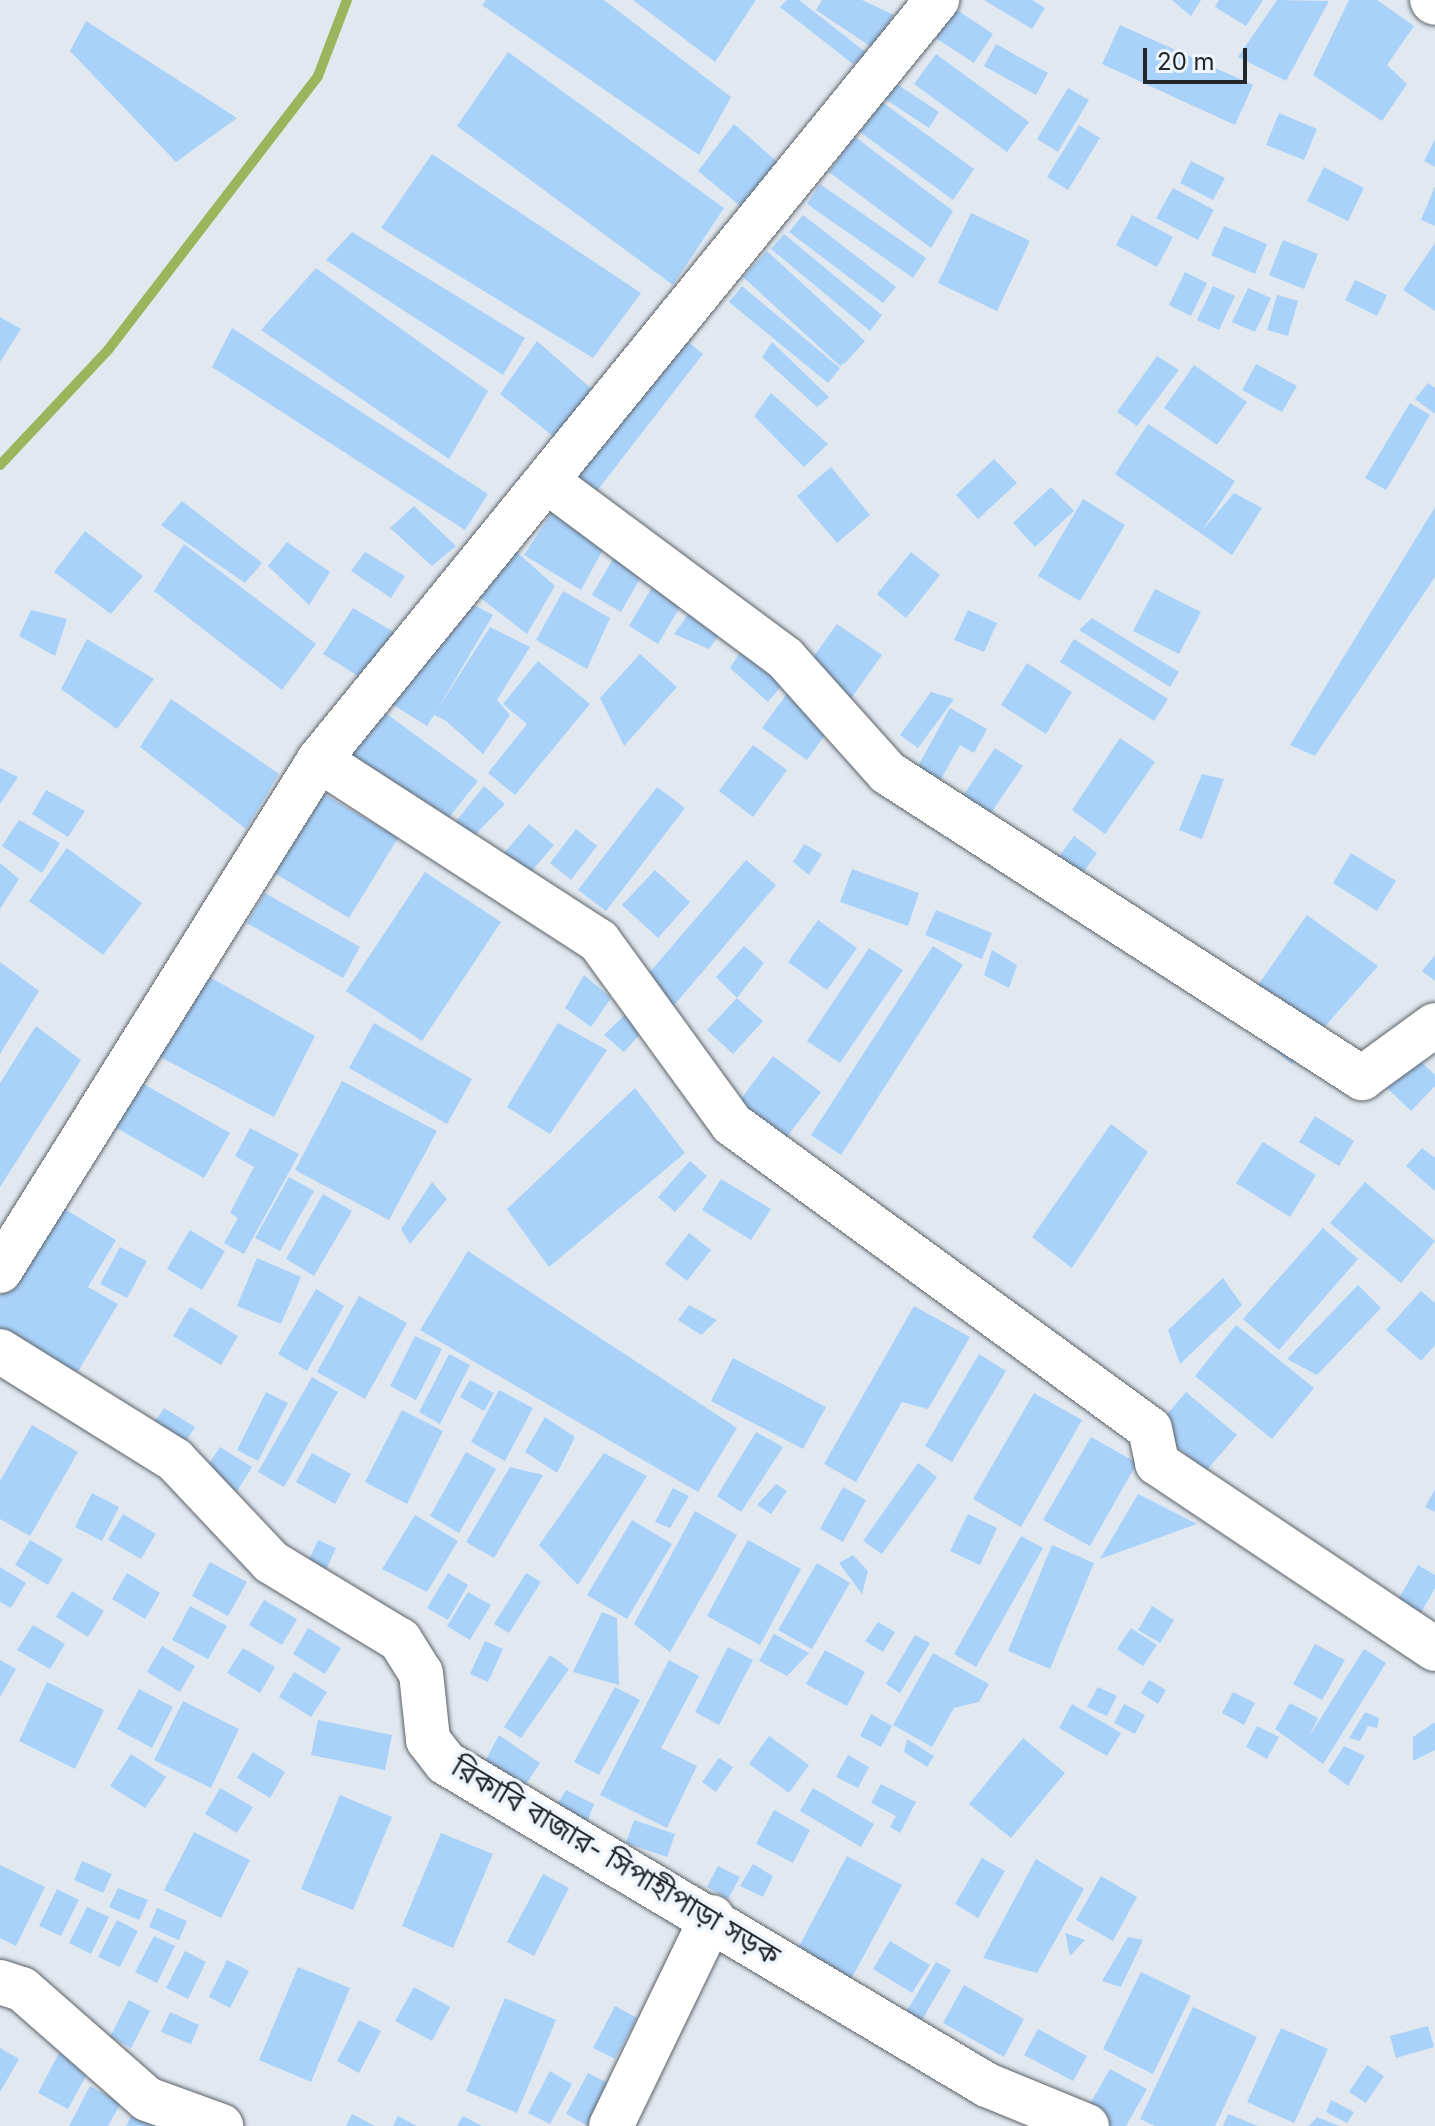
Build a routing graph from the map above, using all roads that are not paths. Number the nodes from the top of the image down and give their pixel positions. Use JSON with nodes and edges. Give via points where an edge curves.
{"nodes":[{"id":1,"x":937,"y":0,"type":"edge"},
{"id":2,"x":548,"y":482,"type":"junction"},
{"id":3,"x":319,"y":760,"type":"junction"},
{"id":4,"x":1435,"y":1025,"type":"edge"},
{"id":5,"x":0,"y":1271,"type":"edge"},
{"id":6,"x":0,"y":1351,"type":"edge"},
{"id":7,"x":1435,"y":1649,"type":"edge"},
{"id":8,"x":712,"y":1917,"type":"junction"},
{"id":9,"x":0,"y":1982,"type":"edge"},
{"id":10,"x":221,"y":2126,"type":"edge"},
{"id":11,"x":611,"y":2126,"type":"edge"},
{"id":12,"x":1087,"y":2126,"type":"edge"}],
"edges":[{"from":1,"to":2,"type":"street"},
{"from":2,"to":3,"type":"street"},
{"from":2,"to":4,"type":"street","via":[[785,658],[888,773],[1362,1078]]},
{"from":3,"to":5,"type":"street"},
{"from":3,"to":7,"type":"street","via":[[599,941],[732,1124],[1150,1429],[1157,1463]]},
{"from":6,"to":8,"type":"street","name":"রিকাবি বাজার- সিপাহীপাড়া সড়ক","via":[[175,1460],[271,1562],[400,1640],[421,1673],[428,1740],[446,1763]]},
{"from":8,"to":11,"type":"street"},
{"from":8,"to":12,"type":"street","name":"রিকাবি বাজার- সিপাহীপাড়া সড়ক","via":[[987,2085]]},
{"from":9,"to":10,"type":"street","via":[[22,1989],[147,2099]]}]}
